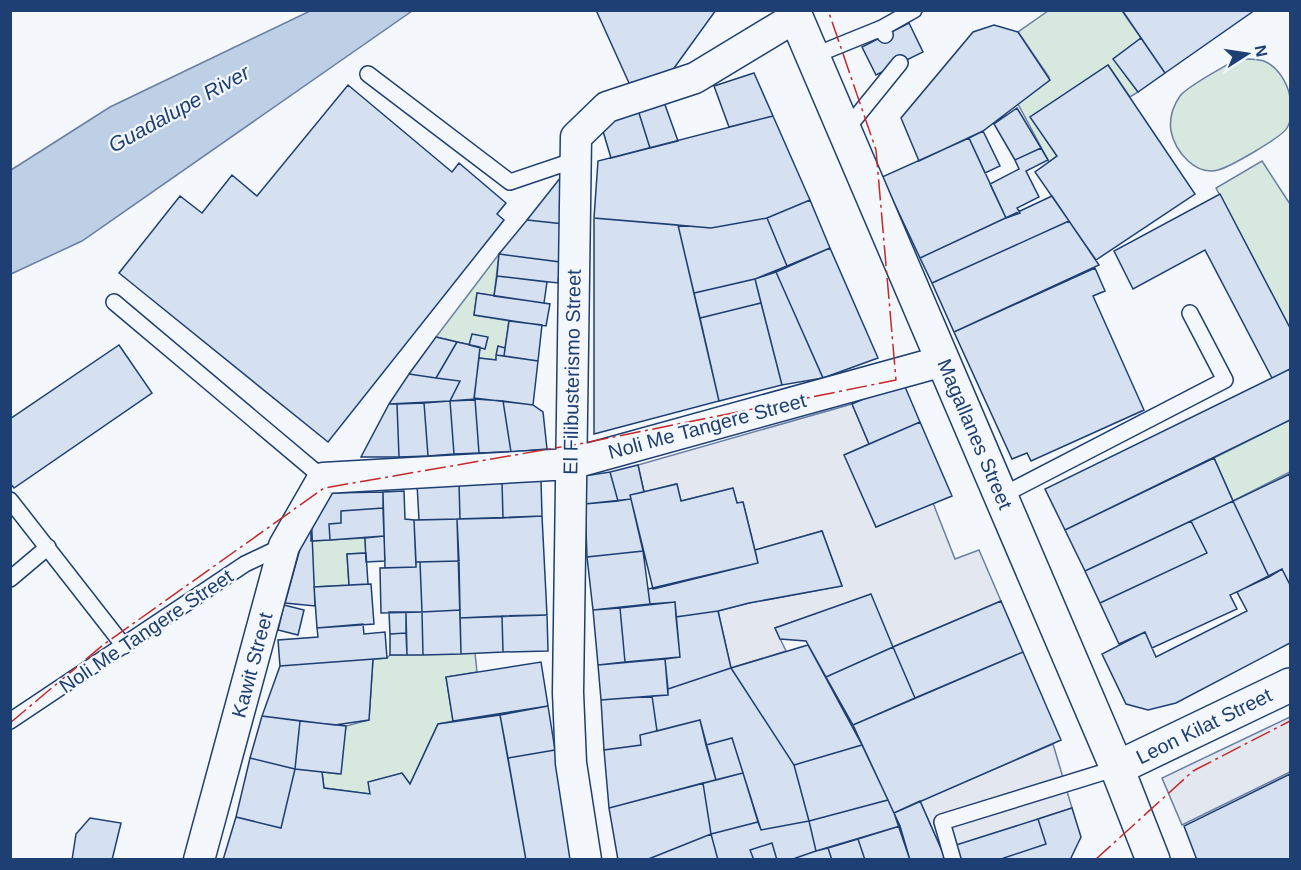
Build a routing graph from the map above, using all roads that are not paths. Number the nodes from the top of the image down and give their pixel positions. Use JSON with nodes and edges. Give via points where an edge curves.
{"nodes":[{"id":1,"x":914,"y":10,"type":"edge"},
{"id":2,"x":795,"y":14,"type":"edge"},
{"id":3,"x":813,"y":56,"type":"junction"},
{"id":4,"x":900,"y":63,"type":"dead end"},
{"id":5,"x":368,"y":74,"type":"dead end"},
{"id":6,"x":845,"y":131,"type":"junction"},
{"id":7,"x":575,"y":160,"type":"junction"},
{"id":8,"x":114,"y":302,"type":"dead end"},
{"id":9,"x":1190,"y":313,"type":"dead end"},
{"id":10,"x":943,"y":361,"type":"junction"},
{"id":11,"x":570,"y":464,"type":"junction"},
{"id":12,"x":323,"y":478,"type":"junction"},
{"id":13,"x":1001,"y":496,"type":"junction"},
{"id":14,"x":10,"y":500,"type":"edge"},
{"id":15,"x":284,"y":546,"type":"junction"},
{"id":16,"x":48,"y":547,"type":"junction"},
{"id":17,"x":10,"y":579,"type":"edge"},
{"id":18,"x":124,"y":646,"type":"junction"},
{"id":19,"x":1290,"y":685,"type":"edge"},
{"id":20,"x":10,"y":721,"type":"edge"},
{"id":21,"x":1117,"y":768,"type":"junction"},
{"id":22,"x":199,"y":860,"type":"edge"},
{"id":23,"x":586,"y":860,"type":"edge"},
{"id":24,"x":953,"y":860,"type":"edge"},
{"id":25,"x":1153,"y":860,"type":"edge"}],
"edges":[{"from":1,"to":3,"type":"lane","via":[[884,32]]},
{"from":2,"to":3,"type":"street","name":"Magallanes Street"},
{"from":2,"to":7,"type":"street","name":"El Filibusterismo Street","via":[[695,78],[607,107],[576,137]]},
{"from":3,"to":6,"type":"street","name":"Magallanes Street"},
{"from":4,"to":6,"type":"lane"},
{"from":5,"to":7,"type":"lane","via":[[510,182]]},
{"from":6,"to":10,"type":"street","name":"Magallanes Street"},
{"from":7,"to":11,"type":"street","name":"El Filibusterismo Street"},
{"from":8,"to":12,"type":"lane"},
{"from":9,"to":13,"type":"lane","via":[[1225,381]]},
{"from":10,"to":11,"type":"street","name":"Noli Me Tangere Street"},
{"from":10,"to":13,"type":"street","name":"Magallanes Street"},
{"from":11,"to":12,"type":"street","name":"Noli Me Tangere Street"},
{"from":11,"to":23,"type":"street","name":"El Filibusterismo Street","via":[[568,705],[571,763]]},
{"from":12,"to":15,"type":"street","name":"Kawit Street"},
{"from":13,"to":21,"type":"street","name":"Magallanes Street"},
{"from":14,"to":16,"type":"lane"},
{"from":15,"to":18,"type":"lane","name":"Noli Me Tangere Street","via":[[244,564]]},
{"from":15,"to":22,"type":"street","name":"Kawit Street"},
{"from":16,"to":17,"type":"lane"},
{"from":16,"to":18,"type":"lane"},
{"from":18,"to":20,"type":"lane","name":"Noli Me Tangere Street"},
{"from":19,"to":21,"type":"street","name":"Leon Kilat Street"},
{"from":21,"to":24,"type":"lane","via":[[942,822]]},
{"from":21,"to":25,"type":"street","name":"Magallanes Street"}]}
